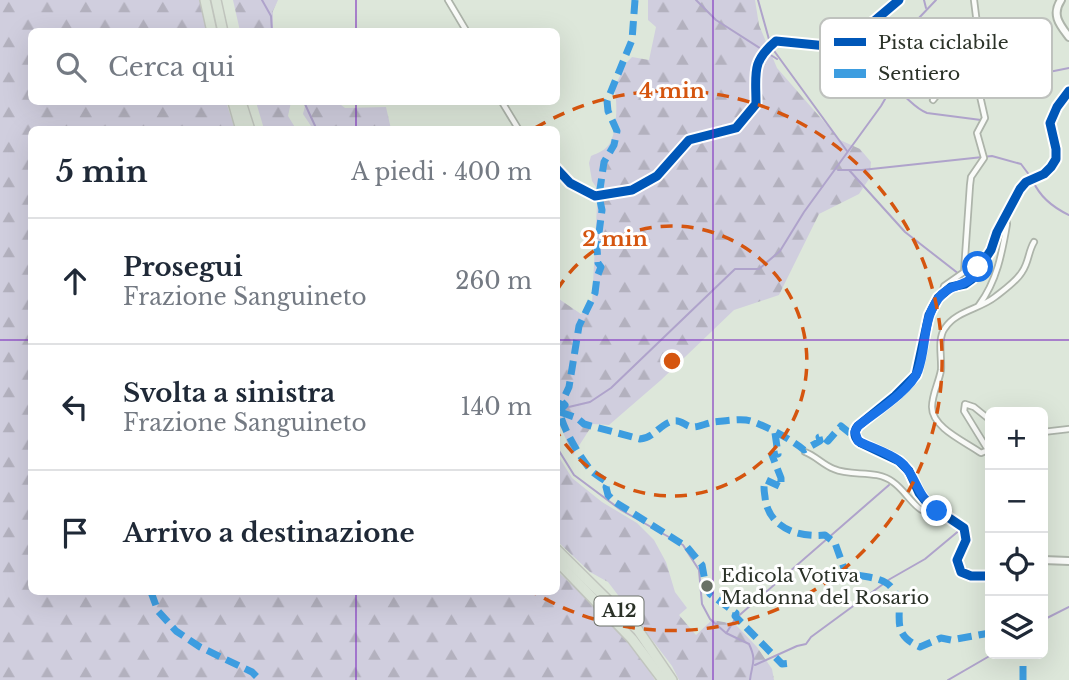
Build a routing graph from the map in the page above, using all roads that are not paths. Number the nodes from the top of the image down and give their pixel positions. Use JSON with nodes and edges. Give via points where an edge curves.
{"nodes":[{"id":1,"x":205,"y":0,"type":"edge"},
{"id":2,"x":216,"y":0,"type":"edge"},
{"id":3,"x":448,"y":0,"type":"edge"},
{"id":4,"x":898,"y":0,"type":"edge"},
{"id":5,"x":974,"y":0,"type":"edge"},
{"id":6,"x":1061,"y":0,"type":"edge"},
{"id":7,"x":877,"y":18,"type":"edge"},
{"id":8,"x":976,"y":18,"type":"edge"},
{"id":9,"x":211,"y":28,"type":"edge"},
{"id":10,"x":222,"y":28,"type":"edge"},
{"id":11,"x":465,"y":28,"type":"edge"},
{"id":12,"x":1069,"y":37,"type":"edge"},
{"id":13,"x":820,"y":45,"type":"edge"},
{"id":14,"x":1069,"y":91,"type":"edge"},
{"id":15,"x":980,"y":98,"type":"edge"},
{"id":16,"x":234,"y":105,"type":"edge"},
{"id":17,"x":242,"y":105,"type":"edge"},
{"id":18,"x":504,"y":105,"type":"edge"},
{"id":19,"x":241,"y":126,"type":"edge"},
{"id":20,"x":249,"y":126,"type":"edge"},
{"id":21,"x":517,"y":126,"type":"edge"},
{"id":22,"x":560,"y":172,"type":"edge"},
{"id":23,"x":1006,"y":218,"type":"junction"},
{"id":24,"x":1034,"y":242,"type":"dead end"},
{"id":25,"x":943,"y":292,"type":"junction"},
{"id":26,"x":978,"y":305,"type":"junction"},
{"id":27,"x":985,"y":416,"type":"edge"},
{"id":28,"x":1069,"y":429,"type":"edge"},
{"id":29,"x":1048,"y":431,"type":"edge"},
{"id":30,"x":985,"y":445,"type":"edge"},
{"id":31,"x":985,"y":451,"type":"edge"},
{"id":32,"x":805,"y":452,"type":"dead end"},
{"id":33,"x":942,"y":514,"type":"junction"},
{"id":34,"x":560,"y":552,"type":"edge"},
{"id":35,"x":1048,"y":560,"type":"edge"},
{"id":36,"x":1069,"y":561,"type":"edge"},
{"id":37,"x":560,"y":564,"type":"edge"},
{"id":38,"x":985,"y":576,"type":"edge"},
{"id":39,"x":663,"y":680,"type":"edge"},
{"id":40,"x":672,"y":680,"type":"edge"}],
"edges":[{"from":1,"to":9,"type":"highway"},
{"from":2,"to":10,"type":"highway"},
{"from":3,"to":11,"type":"street"},
{"from":4,"to":7,"type":"street"},
{"from":5,"to":8,"type":"street"},
{"from":6,"to":12,"type":"street","via":[[1056,15]]},
{"from":13,"to":22,"type":"street","via":[[776,41],[760,54],[756,104],[736,128],[689,140],[657,176],[632,190],[595,196]]},
{"from":14,"to":23,"type":"street","via":[[1050,123],[1056,159],[1044,174],[1020,189]]},
{"from":15,"to":25,"type":"street","via":[[985,118],[977,133],[984,158],[971,177],[964,272],[943,286]]},
{"from":16,"to":19,"type":"highway"},
{"from":17,"to":20,"type":"highway"},
{"from":18,"to":21,"type":"street"},
{"from":23,"to":25,"type":"street","via":[[972,279]]},
{"from":23,"to":26,"type":"street","via":[[997,271],[991,289]]},
{"from":24,"to":26,"type":"street","via":[[1022,272],[994,298]]},
{"from":25,"to":33,"type":"street","via":[[929,316],[916,375],[858,426],[855,435],[860,443],[899,461],[919,494]]},
{"from":26,"to":31,"type":"street","via":[[951,321],[941,335],[941,372],[932,409],[936,420],[981,453]]},
{"from":27,"to":30,"type":"street","via":[[965,404],[964,411]]},
{"from":28,"to":29,"type":"street"},
{"from":32,"to":33,"type":"street","via":[[838,471],[887,478],[918,509]]},
{"from":33,"to":38,"type":"street","via":[[959,523],[966,534],[957,560],[961,572]]},
{"from":34,"to":40,"type":"highway","number":"A12","via":[[638,630]]},
{"from":35,"to":36,"type":"street"},
{"from":37,"to":39,"type":"highway","number":"A12","via":[[632,639]]}]}
